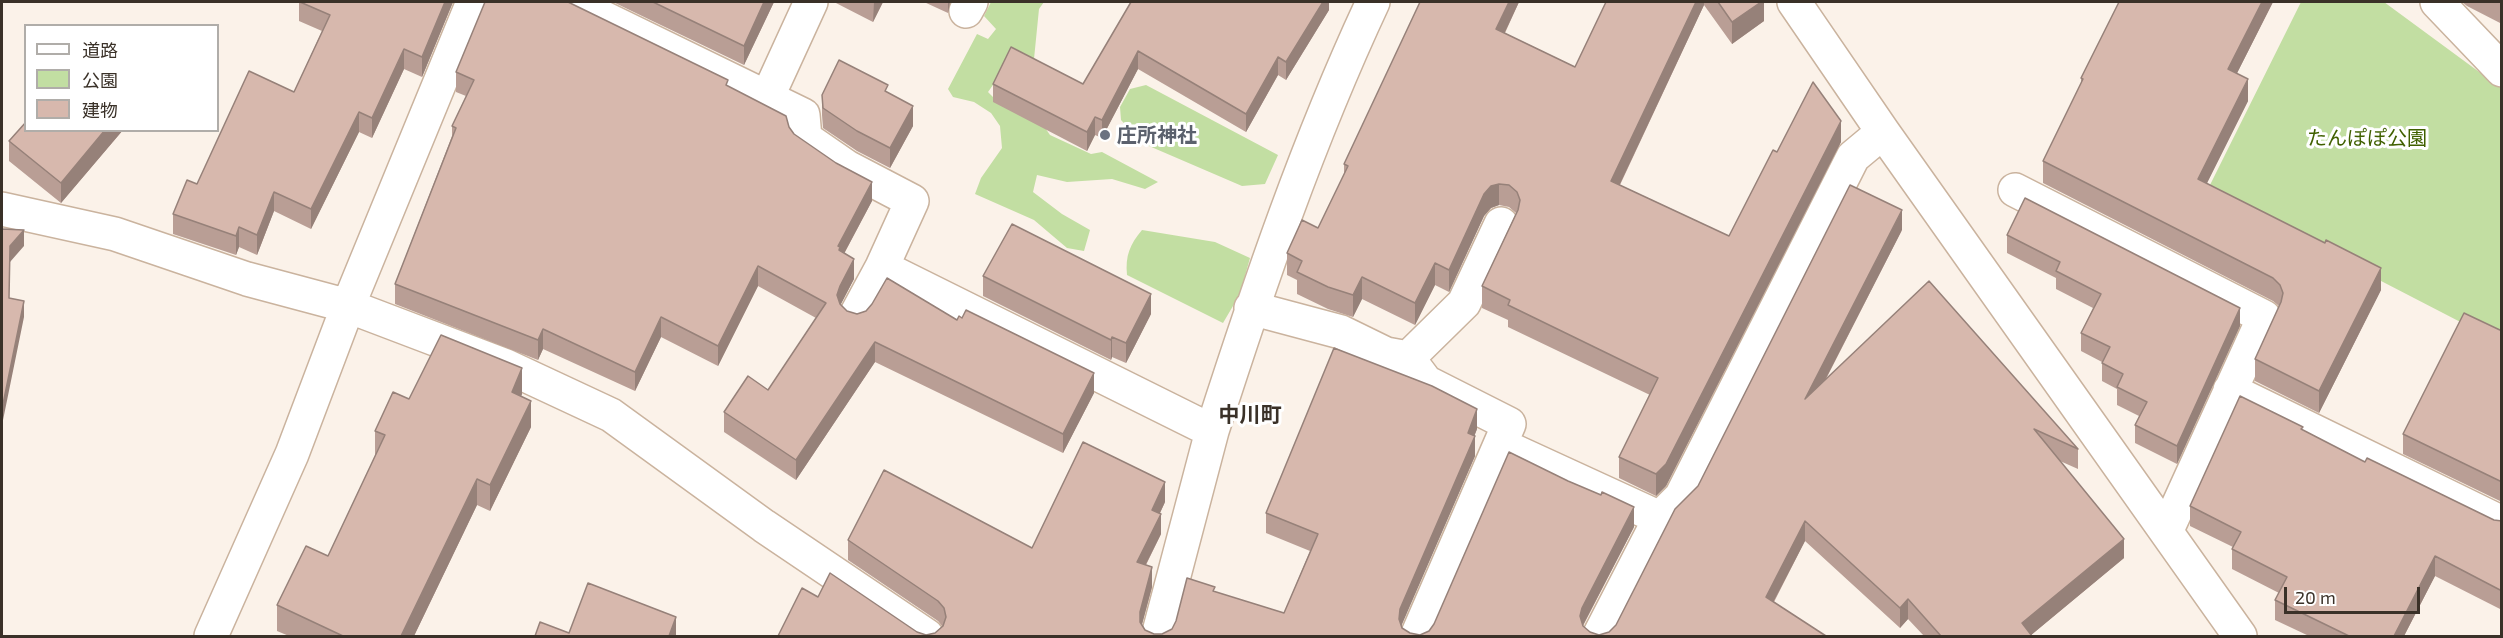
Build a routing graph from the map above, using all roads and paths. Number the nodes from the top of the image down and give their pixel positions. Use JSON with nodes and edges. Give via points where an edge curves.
{"nodes":[{"id":1,"x":473,"y":2,"type":"edge"},
{"id":2,"x":571,"y":2,"type":"edge"},
{"id":3,"x":811,"y":2,"type":"edge"},
{"id":4,"x":1794,"y":2,"type":"edge"},
{"id":5,"x":2437,"y":2,"type":"edge"},
{"id":6,"x":1364,"y":5,"type":"edge"},
{"id":7,"x":2502,"y":70,"type":"edge"},
{"id":8,"x":767,"y":98,"type":"junction"},
{"id":9,"x":1869,"y":144,"type":"junction"},
{"id":10,"x":2015,"y":190,"type":"dead end"},
{"id":11,"x":2,"y":209,"type":"edge"},
{"id":12,"x":1501,"y":224,"type":"dead end"},
{"id":13,"x":882,"y":267,"type":"junction"},
{"id":14,"x":348,"y":306,"type":"junction"},
{"id":15,"x":1251,"y":308,"type":"junction"},
{"id":16,"x":856,"y":315,"type":"edge"},
{"id":17,"x":1408,"y":358,"type":"junction"},
{"id":18,"x":2230,"y":390,"type":"junction"},
{"id":19,"x":1212,"y":431,"type":"junction"},
{"id":20,"x":1501,"y":445,"type":"junction"},
{"id":21,"x":1660,"y":518,"type":"junction"},
{"id":22,"x":2502,"y":523,"type":"edge"},
{"id":23,"x":2167,"y":530,"type":"junction"},
{"id":24,"x":211,"y":636,"type":"edge"},
{"id":25,"x":927,"y":636,"type":"edge"},
{"id":26,"x":1158,"y":636,"type":"edge"},
{"id":27,"x":1418,"y":636,"type":"edge"},
{"id":28,"x":1599,"y":636,"type":"edge"},
{"id":29,"x":2240,"y":636,"type":"edge"}],
"edges":[{"from":1,"to":14,"type":"street"},
{"from":2,"to":8,"type":"street"},
{"from":3,"to":8,"type":"street"},
{"from":4,"to":9,"type":"street"},
{"from":5,"to":7,"type":"street"},
{"from":6,"to":15,"type":"street"},
{"from":8,"to":13,"type":"street","via":[[803,116],[805,138],[847,167],[912,201]]},
{"from":9,"to":21,"type":"street","via":[[1681,497]]},
{"from":9,"to":23,"type":"street"},
{"from":10,"to":18,"type":"street","via":[[2264,317]]},
{"from":11,"to":14,"type":"street","via":[[115,234],[247,279]]},
{"from":12,"to":17,"type":"street","via":[[1464,303]]},
{"from":13,"to":16,"type":"street"},
{"from":13,"to":19,"type":"street"},
{"from":14,"to":24,"type":"street","via":[[291,454]]},
{"from":14,"to":25,"type":"street","via":[[506,366],[610,415]]},
{"from":15,"to":17,"type":"street","via":[[1341,333],[1386,354]]},
{"from":15,"to":19,"type":"street"},
{"from":17,"to":20,"type":"street","via":[[1426,382],[1509,424]]},
{"from":18,"to":22,"type":"street"},
{"from":18,"to":23,"type":"street"},
{"from":19,"to":26,"type":"street"},
{"from":20,"to":21,"type":"street"},
{"from":20,"to":27,"type":"street"},
{"from":21,"to":28,"type":"street"},
{"from":23,"to":29,"type":"street"}]}
